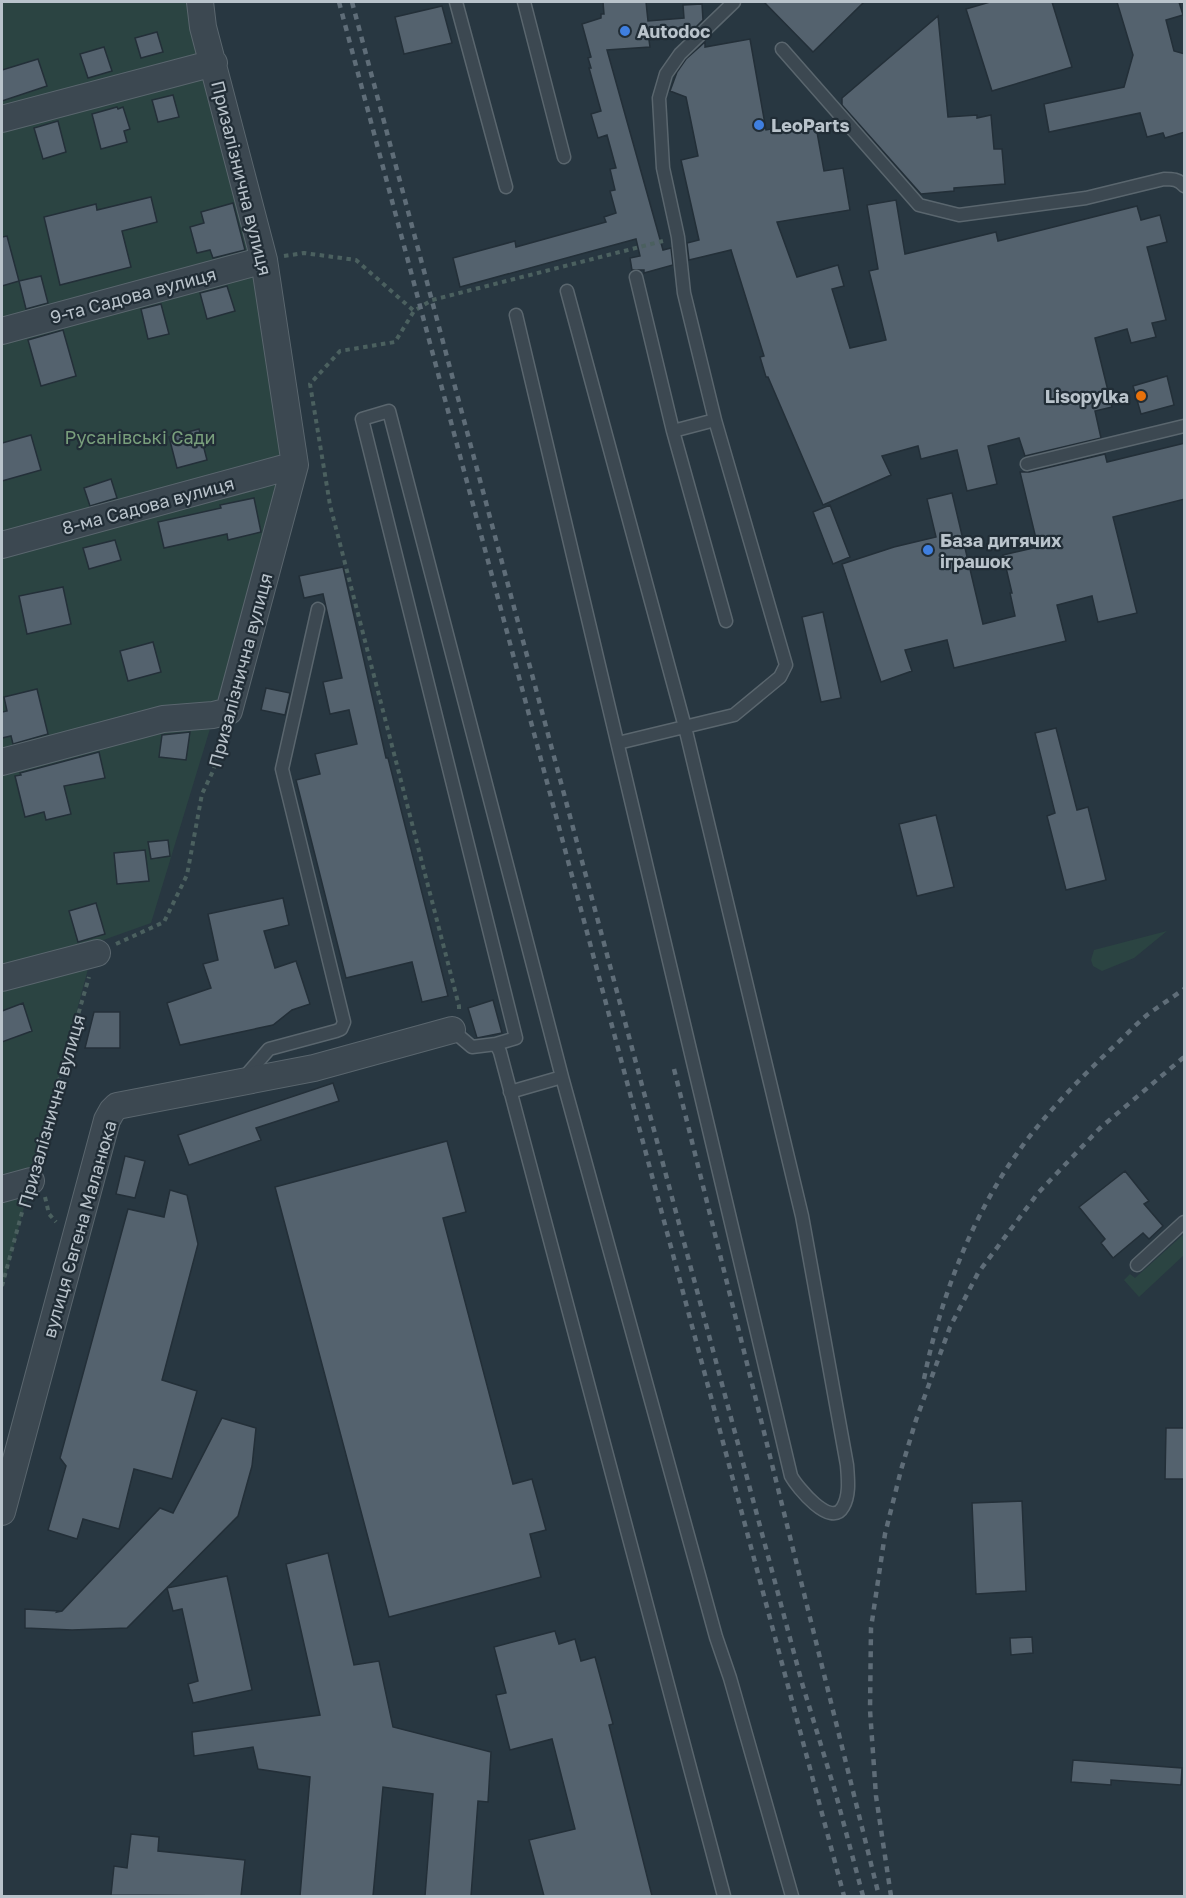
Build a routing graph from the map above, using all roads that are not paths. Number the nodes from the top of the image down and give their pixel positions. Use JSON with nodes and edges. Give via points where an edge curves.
{"nodes":[{"id":1,"x":200,"y":2,"type":"edge"},
{"id":2,"x":456,"y":2,"type":"edge"},
{"id":3,"x":524,"y":2,"type":"edge"},
{"id":4,"x":734,"y":2,"type":"edge"},
{"id":5,"x":782,"y":49,"type":"dead end"},
{"id":6,"x":214,"y":63,"type":"junction"},
{"id":7,"x":2,"y":119,"type":"edge"},
{"id":8,"x":564,"y":157,"type":"dead end"},
{"id":9,"x":1185,"y":186,"type":"edge"},
{"id":10,"x":506,"y":187,"type":"dead end"},
{"id":11,"x":264,"y":260,"type":"junction"},
{"id":12,"x":636,"y":277,"type":"dead end"},
{"id":13,"x":567,"y":291,"type":"dead end"},
{"id":14,"x":516,"y":315,"type":"dead end"},
{"id":15,"x":2,"y":331,"type":"edge"},
{"id":16,"x":715,"y":420,"type":"junction"},
{"id":17,"x":1185,"y":426,"type":"edge"},
{"id":18,"x":673,"y":431,"type":"junction"},
{"id":19,"x":1027,"y":464,"type":"dead end"},
{"id":20,"x":295,"y":465,"type":"junction"},
{"id":21,"x":2,"y":545,"type":"edge"},
{"id":22,"x":318,"y":609,"type":"dead end"},
{"id":23,"x":726,"y":621,"type":"dead end"},
{"id":24,"x":685,"y":727,"type":"junction"},
{"id":25,"x":618,"y":743,"type":"junction"},
{"id":26,"x":2,"y":762,"type":"edge"},
{"id":27,"x":97,"y":952,"type":"road end"},
{"id":28,"x":2,"y":978,"type":"edge"},
{"id":29,"x":452,"y":1030,"type":"joint"},
{"id":30,"x":496,"y":1044,"type":"junction"},
{"id":31,"x":562,"y":1077,"type":"junction"},
{"id":32,"x":240,"y":1082,"type":"junction"},
{"id":33,"x":510,"y":1092,"type":"junction"},
{"id":34,"x":39,"y":1179,"type":"road end"},
{"id":35,"x":2,"y":1189,"type":"edge"},
{"id":36,"x":1185,"y":1222,"type":"edge"},
{"id":37,"x":1137,"y":1265,"type":"dead end"},
{"id":38,"x":3,"y":1497,"type":"edge"},
{"id":39,"x":724,"y":1896,"type":"edge"},
{"id":40,"x":792,"y":1896,"type":"edge"}],
"edges":[{"from":1,"to":6,"type":"street","name":"Призалізнична вулиця"},
{"from":2,"to":10,"type":"lane"},
{"from":3,"to":8,"type":"lane"},
{"from":4,"to":16,"type":"lane","via":[[680,54],[666,74],[659,98],[663,168],[678,237],[684,293]]},
{"from":5,"to":9,"type":"lane","via":[[919,204],[958,215],[1086,198],[1164,179]]},
{"from":6,"to":7,"type":"street"},
{"from":6,"to":11,"type":"street","name":"Призалізнична вулиця"},
{"from":11,"to":15,"type":"street","name":"9-та Садова вулиця"},
{"from":11,"to":20,"type":"street","name":"Призалізнична вулиця"},
{"from":12,"to":18,"type":"lane"},
{"from":13,"to":24,"type":"lane"},
{"from":14,"to":25,"type":"lane"},
{"from":16,"to":18,"type":"lane"},
{"from":16,"to":24,"type":"lane","via":[[786,664],[780,677],[734,715]]},
{"from":17,"to":19,"type":"lane"},
{"from":18,"to":23,"type":"lane"},
{"from":20,"to":21,"type":"street","name":"8-ма Садова вулиця"},
{"from":20,"to":26,"type":"street","name":"Призалізнична вулиця","via":[[229,711],[213,716],[163,719]]},
{"from":22,"to":32,"type":"lane","via":[[282,768],[344,1022],[341,1029],[269,1049]]},
{"from":24,"to":25,"type":"lane"},
{"from":24,"to":25,"type":"lane","via":[[802,1216],[847,1465],[844,1506],[836,1513],[822,1510],[796,1486],[791,1476]]},
{"from":27,"to":28,"type":"street"},
{"from":29,"to":30,"type":"lane","via":[[472,1047]]},
{"from":29,"to":32,"type":"street","name":"вулиця Євгена Маланюка","via":[[314,1068]]},
{"from":30,"to":31,"type":"lane","via":[[516,1038],[362,419],[389,411]]},
{"from":30,"to":33,"type":"lane"},
{"from":31,"to":33,"type":"lane"},
{"from":31,"to":40,"type":"lane","via":[[716,1637]]},
{"from":32,"to":38,"type":"street","name":"вулиця Євгена Маланюка","via":[[117,1106],[112,1111]]},
{"from":33,"to":39,"type":"lane"},
{"from":34,"to":35,"type":"street"},
{"from":36,"to":37,"type":"lane"}]}
